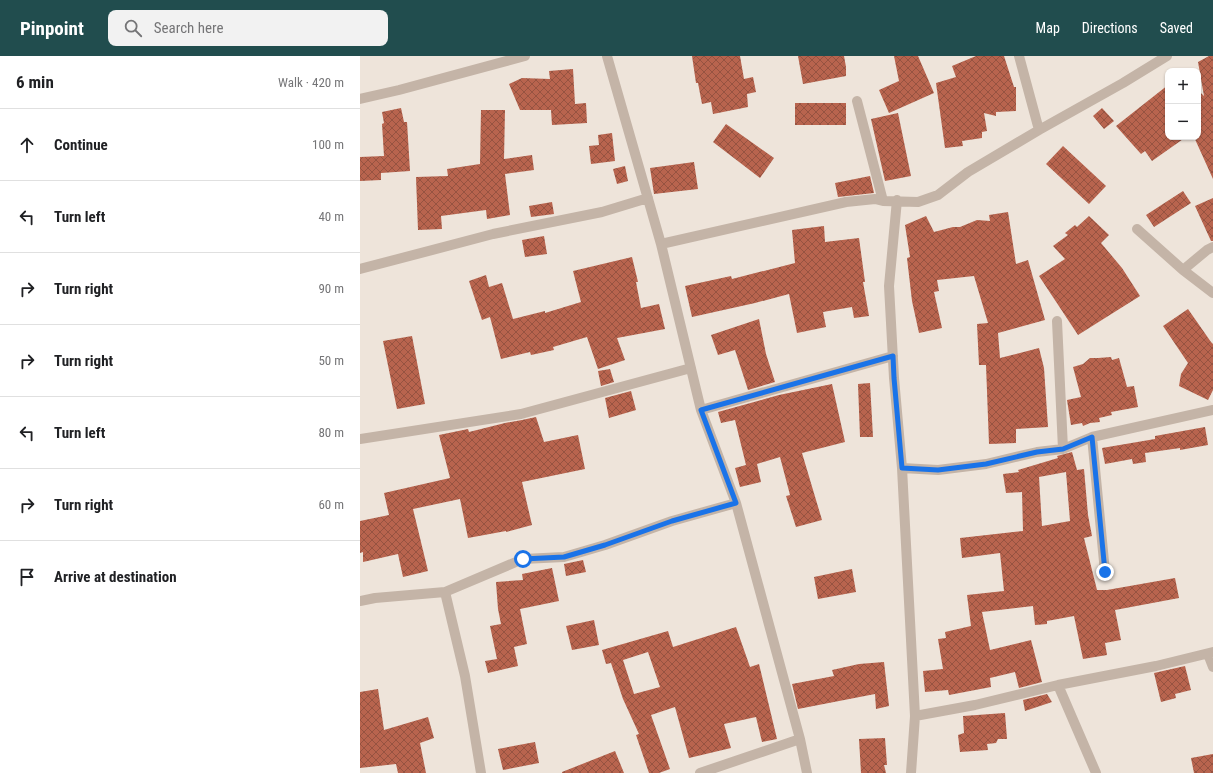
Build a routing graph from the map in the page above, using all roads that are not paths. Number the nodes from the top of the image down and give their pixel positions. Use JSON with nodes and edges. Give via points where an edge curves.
{"nodes":[{"id":1,"x":525,"y":56,"type":"edge"},
{"id":2,"x":607,"y":56,"type":"edge"},
{"id":3,"x":1019,"y":56,"type":"edge"},
{"id":4,"x":1167,"y":56,"type":"edge"},
{"id":5,"x":360,"y":99,"type":"edge"},
{"id":6,"x":857,"y":101,"type":"dead end"},
{"id":7,"x":1039,"y":130,"type":"junction"},
{"id":8,"x":648,"y":198,"type":"junction"},
{"id":9,"x":897,"y":200,"type":"junction"},
{"id":10,"x":883,"y":201,"type":"junction"},
{"id":11,"x":1137,"y":229,"type":"dead end"},
{"id":12,"x":661,"y":244,"type":"junction"},
{"id":13,"x":1213,"y":247,"type":"edge"},
{"id":14,"x":360,"y":269,"type":"edge"},
{"id":15,"x":1182,"y":270,"type":"junction"},
{"id":16,"x":1213,"y":293,"type":"edge"},
{"id":17,"x":1057,"y":321,"type":"dead end"},
{"id":18,"x":893,"y":356,"type":"junction"},
{"id":19,"x":691,"y":368,"type":"junction"},
{"id":20,"x":701,"y":410,"type":"junction"},
{"id":21,"x":1213,"y":410,"type":"edge"},
{"id":22,"x":1092,"y":437,"type":"junction"},
{"id":23,"x":360,"y":439,"type":"edge"},
{"id":24,"x":1063,"y":449,"type":"junction"},
{"id":25,"x":902,"y":468,"type":"junction"},
{"id":26,"x":736,"y":503,"type":"junction"},
{"id":27,"x":1105,"y":572,"type":"dead end"},
{"id":28,"x":446,"y":592,"type":"junction"},
{"id":29,"x":360,"y":601,"type":"edge"},
{"id":30,"x":1210,"y":653,"type":"edge"},
{"id":31,"x":1213,"y":667,"type":"edge"},
{"id":32,"x":1058,"y":685,"type":"junction"},
{"id":33,"x":915,"y":716,"type":"junction"},
{"id":34,"x":800,"y":739,"type":"junction"},
{"id":35,"x":481,"y":773,"type":"edge"},
{"id":36,"x":700,"y":773,"type":"edge"},
{"id":37,"x":807,"y":773,"type":"edge"},
{"id":38,"x":911,"y":773,"type":"edge"},
{"id":39,"x":1096,"y":773,"type":"edge"}],
"edges":[{"from":1,"to":5,"type":"street"},
{"from":2,"to":8,"type":"street"},
{"from":3,"to":7,"type":"street"},
{"from":4,"to":7,"type":"street"},
{"from":6,"to":10,"type":"street"},
{"from":7,"to":9,"type":"street","via":[[968,172],[938,195],[918,202]]},
{"from":8,"to":12,"type":"street"},
{"from":8,"to":14,"type":"street","via":[[602,212],[493,234]]},
{"from":9,"to":10,"type":"street"},
{"from":9,"to":18,"type":"street","via":[[889,286]]},
{"from":10,"to":12,"type":"street","via":[[875,199],[846,202]]},
{"from":11,"to":15,"type":"street"},
{"from":12,"to":19,"type":"street"},
{"from":13,"to":15,"type":"street"},
{"from":15,"to":16,"type":"street"},
{"from":17,"to":24,"type":"street"},
{"from":18,"to":20,"type":"street"},
{"from":18,"to":25,"type":"street"},
{"from":19,"to":20,"type":"street"},
{"from":19,"to":23,"type":"street","via":[[521,414]]},
{"from":20,"to":26,"type":"street"},
{"from":21,"to":22,"type":"street"},
{"from":22,"to":24,"type":"street"},
{"from":22,"to":27,"type":"street"},
{"from":24,"to":25,"type":"street","via":[[1037,452],[986,464],[938,470]]},
{"from":25,"to":33,"type":"street"},
{"from":26,"to":28,"type":"street","via":[[564,557],[523,559]]},
{"from":26,"to":34,"type":"street"},
{"from":28,"to":29,"type":"street"},
{"from":28,"to":35,"type":"street"},
{"from":30,"to":31,"type":"street"},
{"from":30,"to":32,"type":"street"},
{"from":32,"to":33,"type":"street"},
{"from":32,"to":39,"type":"street"},
{"from":33,"to":38,"type":"street"},
{"from":34,"to":36,"type":"street"},
{"from":34,"to":37,"type":"street"}]}
